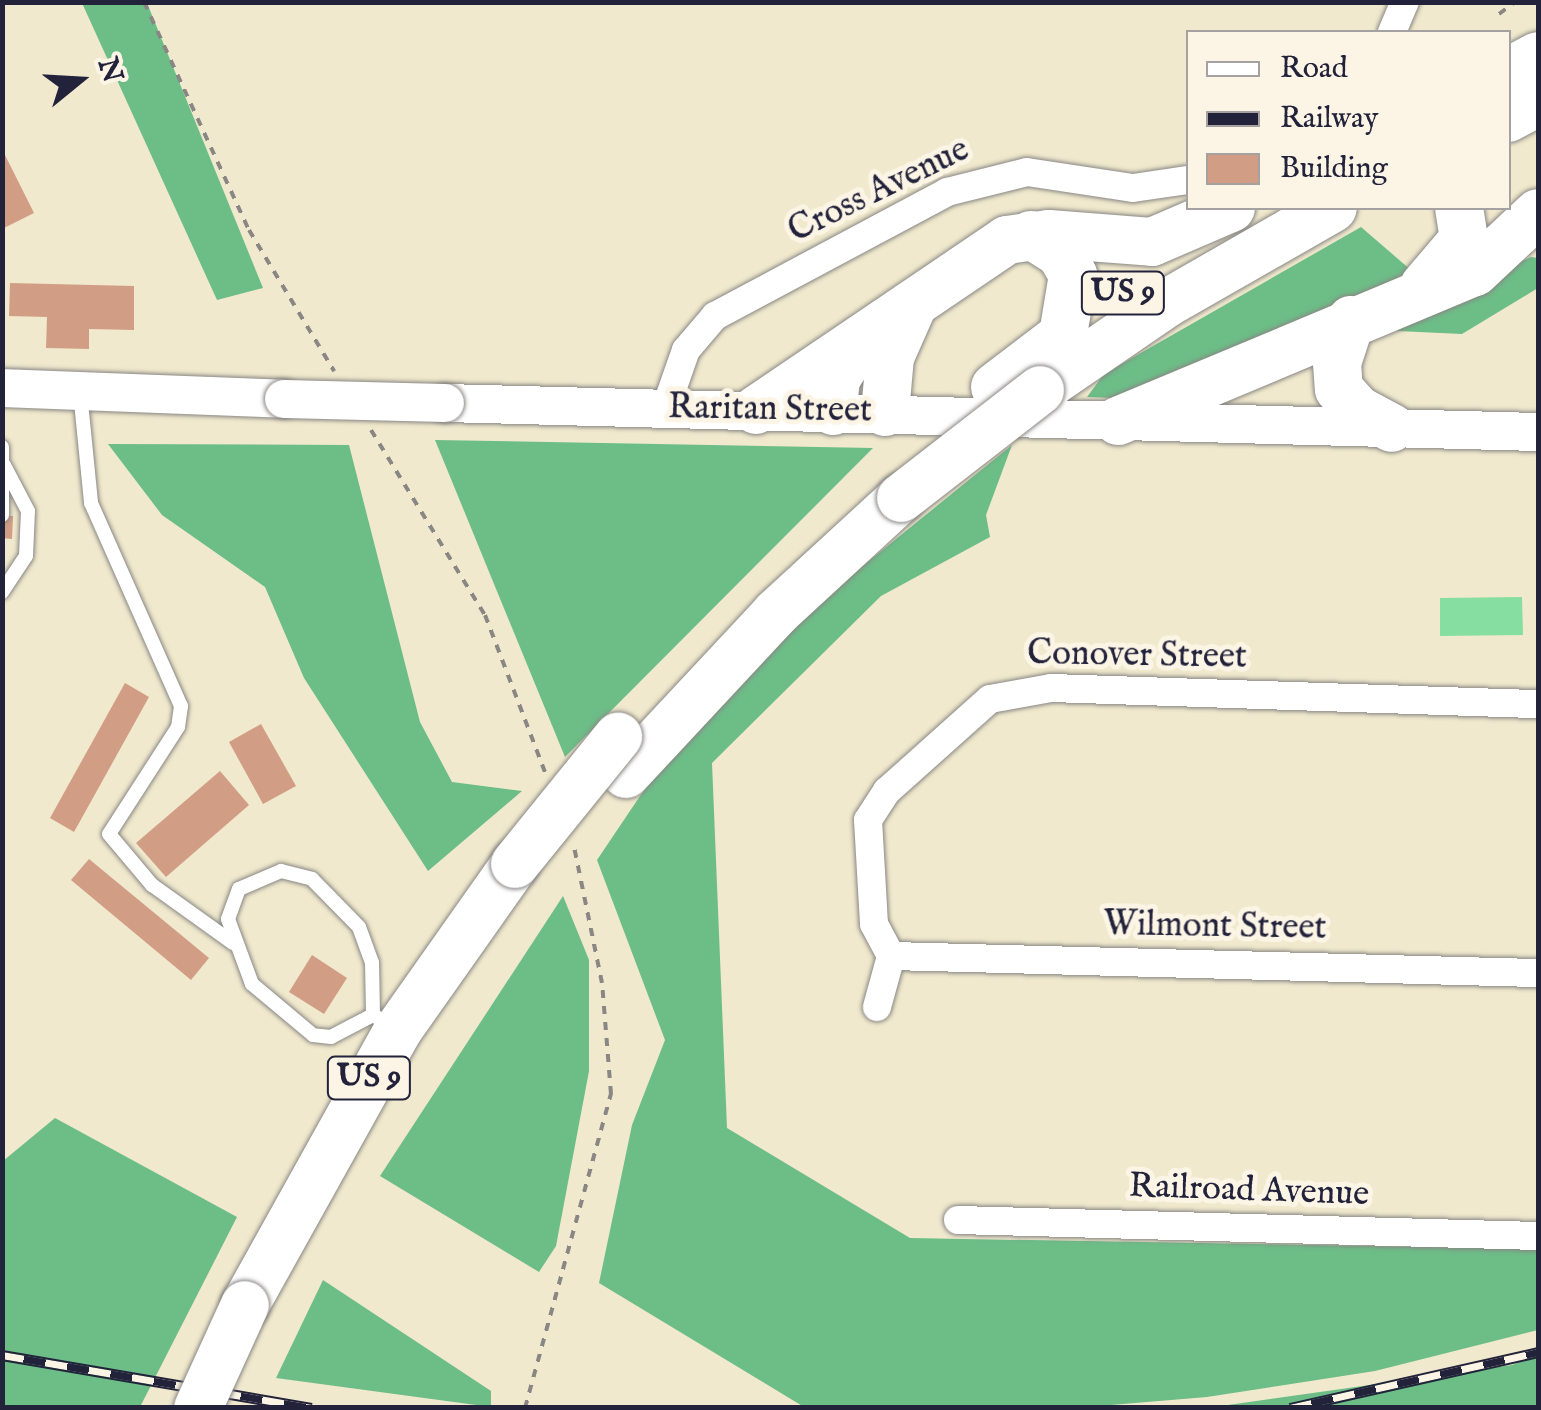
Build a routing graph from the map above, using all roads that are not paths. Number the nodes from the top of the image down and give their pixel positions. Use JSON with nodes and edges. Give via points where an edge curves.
{"nodes":[{"id":1,"x":1406,"y":2,"type":"edge"},
{"id":2,"x":1393,"y":30,"type":"edge"},
{"id":3,"x":1538,"y":56,"type":"edge"},
{"id":4,"x":1511,"y":70,"type":"edge"},
{"id":5,"x":1538,"y":102,"type":"edge"},
{"id":6,"x":1511,"y":116,"type":"edge"},
{"id":7,"x":1186,"y":180,"type":"edge"},
{"id":8,"x":1226,"y":210,"type":"edge"},
{"id":9,"x":1326,"y":210,"type":"edge"},
{"id":10,"x":1361,"y":210,"type":"edge"},
{"id":11,"x":1459,"y":210,"type":"edge"},
{"id":12,"x":1538,"y":213,"type":"edge"},
{"id":13,"x":1257,"y":228,"type":"edge"},
{"id":14,"x":1031,"y":235,"type":"junction"},
{"id":15,"x":1422,"y":289,"type":"junction"},
{"id":16,"x":912,"y":305,"type":"junction"},
{"id":17,"x":1351,"y":320,"type":"junction"},
{"id":18,"x":1063,"y":335,"type":"junction"},
{"id":19,"x":861,"y":340,"type":"junction"},
{"id":20,"x":2,"y":388,"type":"edge"},
{"id":21,"x":1018,"y":389,"type":"junction"},
{"id":22,"x":80,"y":392,"type":"junction"},
{"id":23,"x":666,"y":407,"type":"junction"},
{"id":24,"x":756,"y":410,"type":"junction"},
{"id":25,"x":832,"y":411,"type":"junction"},
{"id":26,"x":885,"y":412,"type":"junction"},
{"id":27,"x":1118,"y":421,"type":"junction"},
{"id":28,"x":1392,"y":428,"type":"junction"},
{"id":29,"x":1538,"y":432,"type":"edge"},
{"id":30,"x":2,"y":447,"type":"edge"},
{"id":31,"x":3,"y":465,"type":"edge"},
{"id":32,"x":2,"y":514,"type":"edge"},
{"id":33,"x":2,"y":592,"type":"edge"},
{"id":34,"x":1538,"y":704,"type":"edge"},
{"id":35,"x":519,"y":882,"type":"junction"},
{"id":36,"x":233,"y":943,"type":"junction"},
{"id":37,"x":890,"y":956,"type":"junction"},
{"id":38,"x":1538,"y":972,"type":"edge"},
{"id":39,"x":877,"y":1007,"type":"dead end"},
{"id":40,"x":386,"y":1022,"type":"junction"},
{"id":41,"x":958,"y":1220,"type":"dead end"},
{"id":42,"x":1538,"y":1236,"type":"edge"},
{"id":43,"x":261,"y":1308,"type":"junction"},
{"id":44,"x":198,"y":1408,"type":"edge"},
{"id":45,"x":232,"y":1408,"type":"edge"}],
"edges":[{"from":1,"to":2,"type":"street"},
{"from":3,"to":4,"type":"highway"},
{"from":5,"to":6,"type":"highway"},
{"from":7,"to":23,"type":"street","name":"Cross Avenue","via":[[1133,188],[1027,172],[947,192],[715,316],[686,350]]},
{"from":8,"to":14,"type":"highway","via":[[1152,242]]},
{"from":9,"to":13,"type":"highway","number":"US 9"},
{"from":10,"to":13,"type":"highway"},
{"from":11,"to":15,"type":"highway","via":[[1464,239]]},
{"from":12,"to":15,"type":"highway","via":[[1475,272]]},
{"from":13,"to":18,"type":"highway","number":"US 9"},
{"from":13,"to":21,"type":"highway","number":"US 9"},
{"from":14,"to":16,"type":"highway","via":[[994,246]]},
{"from":14,"to":18,"type":"highway","via":[[1060,253],[1073,274]]},
{"from":15,"to":17,"type":"highway"},
{"from":16,"to":19,"type":"highway"},
{"from":16,"to":26,"type":"highway","via":[[890,357]]},
{"from":17,"to":27,"type":"highway"},
{"from":17,"to":28,"type":"highway","via":[[1337,363],[1339,389],[1358,410]]},
{"from":18,"to":21,"type":"highway","number":"US 9"},
{"from":19,"to":24,"type":"highway"},
{"from":19,"to":25,"type":"highway","via":[[836,379]]},
{"from":20,"to":22,"type":"street","name":"Raritan Street"},
{"from":21,"to":35,"type":"highway","number":"US 9","bridge":true,"via":[[886,492],[776,612],[622,755]]},
{"from":22,"to":23,"type":"street","name":"Raritan Street","bridge":true},
{"from":22,"to":36,"type":"lane","via":[[92,503],[182,706],[178,727],[109,834],[152,885]]},
{"from":23,"to":24,"type":"street","name":"Raritan Street"},
{"from":24,"to":25,"type":"street","name":"Raritan Street"},
{"from":25,"to":26,"type":"street","name":"Raritan Street"},
{"from":26,"to":27,"type":"street","name":"Raritan Street"},
{"from":27,"to":28,"type":"street","name":"Raritan Street"},
{"from":28,"to":29,"type":"street","name":"Raritan Street"},
{"from":30,"to":31,"type":"lane"},
{"from":31,"to":32,"type":"lane"},
{"from":31,"to":33,"type":"lane","via":[[28,511],[26,556]]},
{"from":34,"to":37,"type":"street","name":"Conover Street","via":[[1051,688],[990,698],[886,791],[868,820],[874,924]]},
{"from":35,"to":40,"type":"highway","number":"US 9"},
{"from":35,"to":43,"type":"highway","number":"US 9"},
{"from":36,"to":40,"type":"lane","via":[[252,984],[313,1035],[331,1037]]},
{"from":36,"to":40,"type":"lane","via":[[228,919],[240,889],[281,870],[312,879],[359,928]]},
{"from":37,"to":38,"type":"street","name":"Wilmont Street"},
{"from":37,"to":39,"type":"street"},
{"from":40,"to":43,"type":"highway","number":"US 9"},
{"from":41,"to":42,"type":"street","name":"Railroad Avenue"},
{"from":43,"to":44,"type":"highway","number":"US 9","bridge":true},
{"from":43,"to":45,"type":"highway","number":"US 9"}]}
